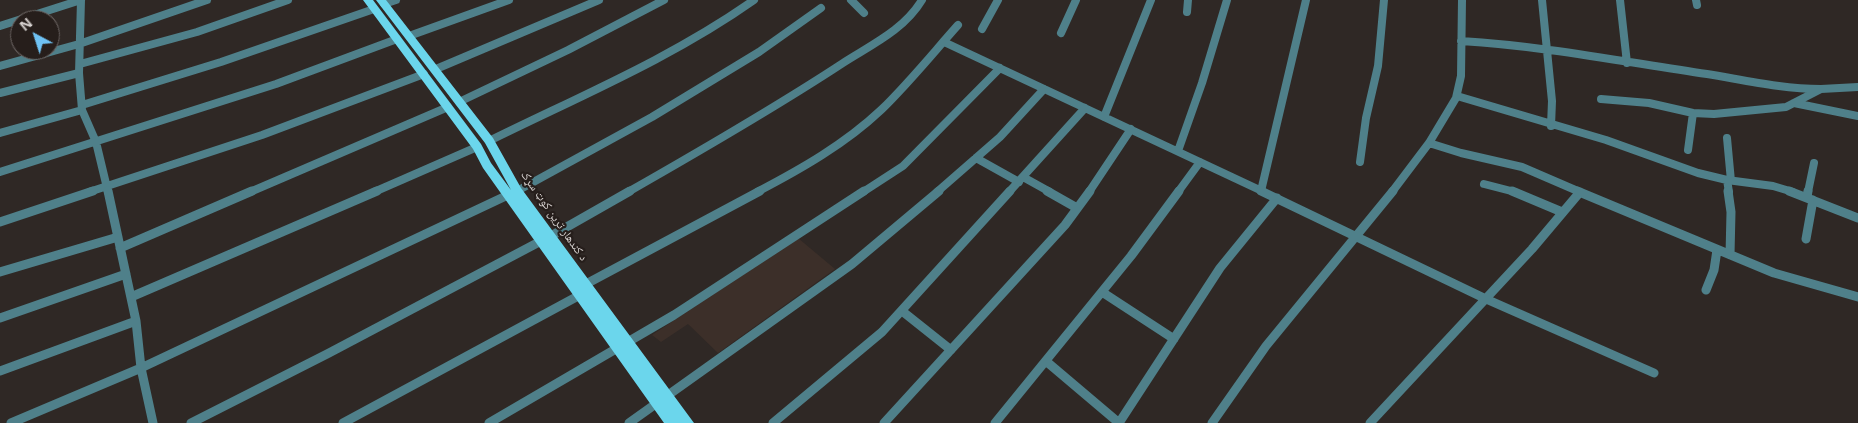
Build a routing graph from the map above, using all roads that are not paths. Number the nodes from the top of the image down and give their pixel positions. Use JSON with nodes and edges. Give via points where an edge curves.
{"nodes":[{"id":1,"x":81,"y":0,"type":"edge"},
{"id":2,"x":206,"y":0,"type":"edge"},
{"id":3,"x":288,"y":0,"type":"edge"},
{"id":4,"x":396,"y":0,"type":"edge"},
{"id":5,"x":509,"y":0,"type":"edge"},
{"id":6,"x":599,"y":0,"type":"edge"},
{"id":7,"x":664,"y":0,"type":"edge"},
{"id":8,"x":754,"y":0,"type":"edge"},
{"id":9,"x":851,"y":0,"type":"edge"},
{"id":10,"x":922,"y":0,"type":"edge"},
{"id":11,"x":998,"y":0,"type":"edge"},
{"id":12,"x":1076,"y":0,"type":"edge"},
{"id":13,"x":1152,"y":0,"type":"edge"},
{"id":14,"x":1188,"y":0,"type":"edge"},
{"id":15,"x":1227,"y":0,"type":"edge"},
{"id":16,"x":1306,"y":0,"type":"edge"},
{"id":17,"x":1384,"y":0,"type":"edge"},
{"id":18,"x":1462,"y":0,"type":"edge"},
{"id":19,"x":1542,"y":0,"type":"edge"},
{"id":20,"x":1620,"y":0,"type":"edge"},
{"id":21,"x":377,"y":3,"type":"edge"},
{"id":22,"x":821,"y":8,"type":"dead end"},
{"id":23,"x":1187,"y":12,"type":"dead end"},
{"id":24,"x":864,"y":13,"type":"dead end"},
{"id":25,"x":958,"y":25,"type":"dead end"},
{"id":26,"x":0,"y":26,"type":"edge"},
{"id":27,"x":982,"y":29,"type":"dead end"},
{"id":28,"x":1061,"y":33,"type":"dead end"},
{"id":29,"x":409,"y":36,"type":"junction"},
{"id":30,"x":397,"y":39,"type":"junction"},
{"id":31,"x":1461,"y":41,"type":"junction"},
{"id":32,"x":944,"y":42,"type":"junction"},
{"id":33,"x":78,"y":44,"type":"junction"},
{"id":34,"x":1547,"y":50,"type":"junction"},
{"id":35,"x":1627,"y":63,"type":"junction"},
{"id":36,"x":0,"y":66,"type":"edge"},
{"id":37,"x":1000,"y":68,"type":"junction"},
{"id":38,"x":80,"y":69,"type":"junction"},
{"id":39,"x":436,"y":69,"type":"junction"},
{"id":40,"x":424,"y":74,"type":"junction"},
{"id":41,"x":1858,"y":87,"type":"edge"},
{"id":42,"x":1821,"y":88,"type":"junction"},
{"id":43,"x":1044,"y":89,"type":"junction"},
{"id":44,"x":0,"y":93,"type":"edge"},
{"id":45,"x":1457,"y":96,"type":"junction"},
{"id":46,"x":1601,"y":99,"type":"dead end"},
{"id":47,"x":1794,"y":103,"type":"junction"},
{"id":48,"x":453,"y":105,"type":"junction"},
{"id":49,"x":82,"y":107,"type":"junction"},
{"id":50,"x":1085,"y":108,"type":"junction"},
{"id":51,"x":1693,"y":113,"type":"junction"},
{"id":52,"x":1858,"y":116,"type":"edge"},
{"id":53,"x":1104,"y":117,"type":"junction"},
{"id":54,"x":1551,"y":126,"type":"junction"},
{"id":55,"x":1131,"y":130,"type":"junction"},
{"id":56,"x":0,"y":133,"type":"edge"},
{"id":57,"x":1727,"y":138,"type":"dead end"},
{"id":58,"x":490,"y":141,"type":"junction"},
{"id":59,"x":96,"y":142,"type":"junction"},
{"id":60,"x":1429,"y":143,"type":"junction"},
{"id":61,"x":477,"y":147,"type":"junction"},
{"id":62,"x":1688,"y":150,"type":"dead end"},
{"id":63,"x":1178,"y":151,"type":"junction"},
{"id":64,"x":976,"y":158,"type":"junction"},
{"id":65,"x":1200,"y":162,"type":"junction"},
{"id":66,"x":1360,"y":162,"type":"dead end"},
{"id":67,"x":1814,"y":163,"type":"dead end"},
{"id":68,"x":0,"y":172,"type":"edge"},
{"id":69,"x":1021,"y":179,"type":"junction"},
{"id":70,"x":1729,"y":180,"type":"junction"},
{"id":71,"x":1484,"y":184,"type":"dead end"},
{"id":72,"x":107,"y":188,"type":"junction"},
{"id":73,"x":1261,"y":190,"type":"junction"},
{"id":74,"x":1580,"y":192,"type":"junction"},
{"id":75,"x":512,"y":193,"type":"junction"},
{"id":76,"x":1277,"y":198,"type":"junction"},
{"id":77,"x":1810,"y":198,"type":"junction"},
{"id":78,"x":1078,"y":208,"type":"junction"},
{"id":79,"x":1562,"y":212,"type":"junction"},
{"id":80,"x":1858,"y":218,"type":"edge"},
{"id":81,"x":0,"y":222,"type":"edge"},
{"id":82,"x":1356,"y":236,"type":"junction"},
{"id":83,"x":118,"y":237,"type":"junction"},
{"id":84,"x":546,"y":238,"type":"junction"},
{"id":85,"x":1806,"y":239,"type":"dead end"},
{"id":86,"x":120,"y":248,"type":"junction"},
{"id":87,"x":1716,"y":250,"type":"junction"},
{"id":88,"x":1730,"y":256,"type":"junction"},
{"id":89,"x":0,"y":272,"type":"edge"},
{"id":90,"x":126,"y":274,"type":"junction"},
{"id":91,"x":583,"y":290,"type":"junction"},
{"id":92,"x":1706,"y":290,"type":"dead end"},
{"id":93,"x":1102,"y":292,"type":"junction"},
{"id":94,"x":1858,"y":296,"type":"edge"},
{"id":95,"x":131,"y":297,"type":"junction"},
{"id":96,"x":1486,"y":299,"type":"junction"},
{"id":97,"x":902,"y":311,"type":"junction"},
{"id":98,"x":0,"y":318,"type":"edge"},
{"id":99,"x":136,"y":321,"type":"junction"},
{"id":100,"x":1174,"y":339,"type":"junction"},
{"id":101,"x":623,"y":346,"type":"junction"},
{"id":102,"x":951,"y":350,"type":"junction"},
{"id":103,"x":1047,"y":362,"type":"junction"},
{"id":104,"x":141,"y":368,"type":"junction"},
{"id":105,"x":0,"y":371,"type":"edge"},
{"id":106,"x":1654,"y":373,"type":"dead end"},
{"id":107,"x":662,"y":399,"type":"junction"},
{"id":108,"x":11,"y":423,"type":"edge"},
{"id":109,"x":153,"y":423,"type":"edge"},
{"id":110,"x":191,"y":423,"type":"edge"},
{"id":111,"x":343,"y":423,"type":"edge"},
{"id":112,"x":489,"y":423,"type":"edge"},
{"id":113,"x":629,"y":423,"type":"edge"},
{"id":114,"x":672,"y":423,"type":"edge"},
{"id":115,"x":687,"y":423,"type":"edge"},
{"id":116,"x":773,"y":423,"type":"edge"},
{"id":117,"x":884,"y":423,"type":"edge"},
{"id":118,"x":996,"y":423,"type":"edge"},
{"id":119,"x":1119,"y":423,"type":"edge"},
{"id":120,"x":1212,"y":423,"type":"edge"},
{"id":121,"x":1370,"y":423,"type":"edge"}],
"edges":[{"from":1,"to":26,"type":"street"},
{"from":1,"to":33,"type":"street"},
{"from":2,"to":33,"type":"street"},
{"from":3,"to":38,"type":"street"},
{"from":4,"to":21,"type":"street"},
{"from":5,"to":29,"type":"street"},
{"from":6,"to":39,"type":"street"},
{"from":7,"to":48,"type":"street"},
{"from":8,"to":58,"type":"street","via":[[720,24],[670,52]]},
{"from":9,"to":24,"type":"street"},
{"from":10,"to":84,"type":"street","via":[[918,9],[895,28],[806,88]]},
{"from":11,"to":27,"type":"street"},
{"from":12,"to":28,"type":"street"},
{"from":13,"to":53,"type":"street"},
{"from":14,"to":23,"type":"street"},
{"from":15,"to":63,"type":"street"},
{"from":16,"to":73,"type":"street"},
{"from":17,"to":66,"type":"street","via":[[1378,71],[1366,118]]},
{"from":18,"to":31,"type":"street"},
{"from":19,"to":34,"type":"street"},
{"from":20,"to":35,"type":"street"},
{"from":21,"to":29,"type":"main road","name":"د کندهار ترين کوټ سړک"},
{"from":21,"to":30,"type":"main road","name":"د کندهار ترين کوټ سړک"},
{"from":21,"to":49,"type":"street","via":[[221,62]]},
{"from":22,"to":75,"type":"street","via":[[760,52],[652,117]]},
{"from":25,"to":32,"type":"street"},
{"from":29,"to":39,"type":"main road","name":"د کندهار ترين کوټ سړک"},
{"from":30,"to":40,"type":"main road","name":"د کندهار ترين کوټ سړک"},
{"from":30,"to":59,"type":"street","via":[[276,84]]},
{"from":31,"to":34,"type":"street"},
{"from":31,"to":45,"type":"street"},
{"from":32,"to":37,"type":"street"},
{"from":32,"to":91,"type":"street","via":[[880,110],[834,148]]},
{"from":33,"to":36,"type":"street"},
{"from":33,"to":38,"type":"street"},
{"from":34,"to":35,"type":"street"},
{"from":34,"to":54,"type":"street"},
{"from":35,"to":42,"type":"street","via":[[1808,89]]},
{"from":37,"to":43,"type":"street"},
{"from":37,"to":101,"type":"street","via":[[903,166]]},
{"from":38,"to":44,"type":"street"},
{"from":38,"to":49,"type":"street"},
{"from":39,"to":48,"type":"main road","name":"د کندهار ترين کوټ سړک"},
{"from":40,"to":48,"type":"main road","name":"د کندهار ترين کوټ سړک"},
{"from":40,"to":72,"type":"street","via":[[262,135]]},
{"from":41,"to":42,"type":"street"},
{"from":42,"to":47,"type":"street"},
{"from":43,"to":50,"type":"street"},
{"from":43,"to":64,"type":"street"},
{"from":45,"to":54,"type":"street"},
{"from":45,"to":60,"type":"street"},
{"from":46,"to":51,"type":"street","via":[[1649,103]]},
{"from":47,"to":51,"type":"street","via":[[1786,107]]},
{"from":47,"to":52,"type":"street"},
{"from":48,"to":58,"type":"main road","name":"د کندهار ترين کوټ سړک"},
{"from":48,"to":61,"type":"main road","name":"د کندهار ترين کوټ سړک"},
{"from":48,"to":86,"type":"street"},
{"from":49,"to":56,"type":"street"},
{"from":49,"to":59,"type":"street"},
{"from":50,"to":53,"type":"street"},
{"from":50,"to":69,"type":"street"},
{"from":51,"to":62,"type":"street"},
{"from":53,"to":55,"type":"street"},
{"from":54,"to":70,"type":"street","via":[[1606,140],[1698,173]]},
{"from":55,"to":63,"type":"street"},
{"from":55,"to":78,"type":"street"},
{"from":57,"to":70,"type":"street"},
{"from":58,"to":61,"type":"main road"},
{"from":58,"to":75,"type":"main road","name":"د کندهار ترين کوټ سړک"},
{"from":59,"to":68,"type":"street"},
{"from":59,"to":72,"type":"street"},
{"from":60,"to":74,"type":"street","via":[[1522,167]]},
{"from":60,"to":82,"type":"street"},
{"from":61,"to":75,"type":"main road","name":"د کندهار ترين کوټ سړک","via":[[487,166]]},
{"from":61,"to":95,"type":"street"},
{"from":63,"to":65,"type":"street"},
{"from":64,"to":69,"type":"street"},
{"from":64,"to":107,"type":"street","via":[[852,264]]},
{"from":65,"to":73,"type":"street"},
{"from":65,"to":93,"type":"street"},
{"from":67,"to":77,"type":"street"},
{"from":69,"to":78,"type":"street"},
{"from":69,"to":97,"type":"street"},
{"from":70,"to":77,"type":"street","via":[[1773,186]]},
{"from":70,"to":88,"type":"street"},
{"from":71,"to":79,"type":"street","via":[[1512,191]]},
{"from":72,"to":81,"type":"street"},
{"from":72,"to":83,"type":"street"},
{"from":73,"to":76,"type":"street"},
{"from":74,"to":79,"type":"street"},
{"from":74,"to":87,"type":"street"},
{"from":75,"to":84,"type":"main road","name":"د کندهار ترين کوټ سړک"},
{"from":75,"to":104,"type":"street"},
{"from":76,"to":82,"type":"street"},
{"from":76,"to":100,"type":"street","via":[[1220,268]]},
{"from":77,"to":80,"type":"street"},
{"from":77,"to":85,"type":"street"},
{"from":78,"to":102,"type":"street"},
{"from":79,"to":96,"type":"street"},
{"from":82,"to":96,"type":"street"},
{"from":82,"to":120,"type":"street","via":[[1266,346]]},
{"from":83,"to":86,"type":"street"},
{"from":83,"to":89,"type":"street"},
{"from":84,"to":91,"type":"main road","name":"د کندهار ترين کوټ سړک"},
{"from":84,"to":110,"type":"street"},
{"from":86,"to":90,"type":"street"},
{"from":87,"to":88,"type":"street"},
{"from":87,"to":92,"type":"street","via":[[1714,270]]},
{"from":88,"to":94,"type":"street","via":[[1774,274]]},
{"from":90,"to":95,"type":"street"},
{"from":90,"to":98,"type":"street"},
{"from":91,"to":101,"type":"main road","name":"د کندهار ترين کوټ سړک"},
{"from":91,"to":111,"type":"street"},
{"from":93,"to":100,"type":"street"},
{"from":93,"to":103,"type":"street"},
{"from":95,"to":99,"type":"street"},
{"from":96,"to":106,"type":"street"},
{"from":96,"to":121,"type":"street"},
{"from":97,"to":102,"type":"street"},
{"from":97,"to":116,"type":"street","via":[[882,332]]},
{"from":99,"to":104,"type":"street"},
{"from":99,"to":105,"type":"street"},
{"from":100,"to":119,"type":"street"},
{"from":101,"to":107,"type":"main road","name":"د کندهار ترين کوټ سړک"},
{"from":101,"to":112,"type":"street"},
{"from":102,"to":117,"type":"street"},
{"from":103,"to":118,"type":"street"},
{"from":103,"to":119,"type":"street"},
{"from":104,"to":108,"type":"street"},
{"from":104,"to":109,"type":"street"},
{"from":107,"to":113,"type":"street"},
{"from":107,"to":114,"type":"main road","name":"د کندهار ترين کوټ سړک"},
{"from":107,"to":115,"type":"main road","name":"د کندهار ترين کوټ سړک"}]}
